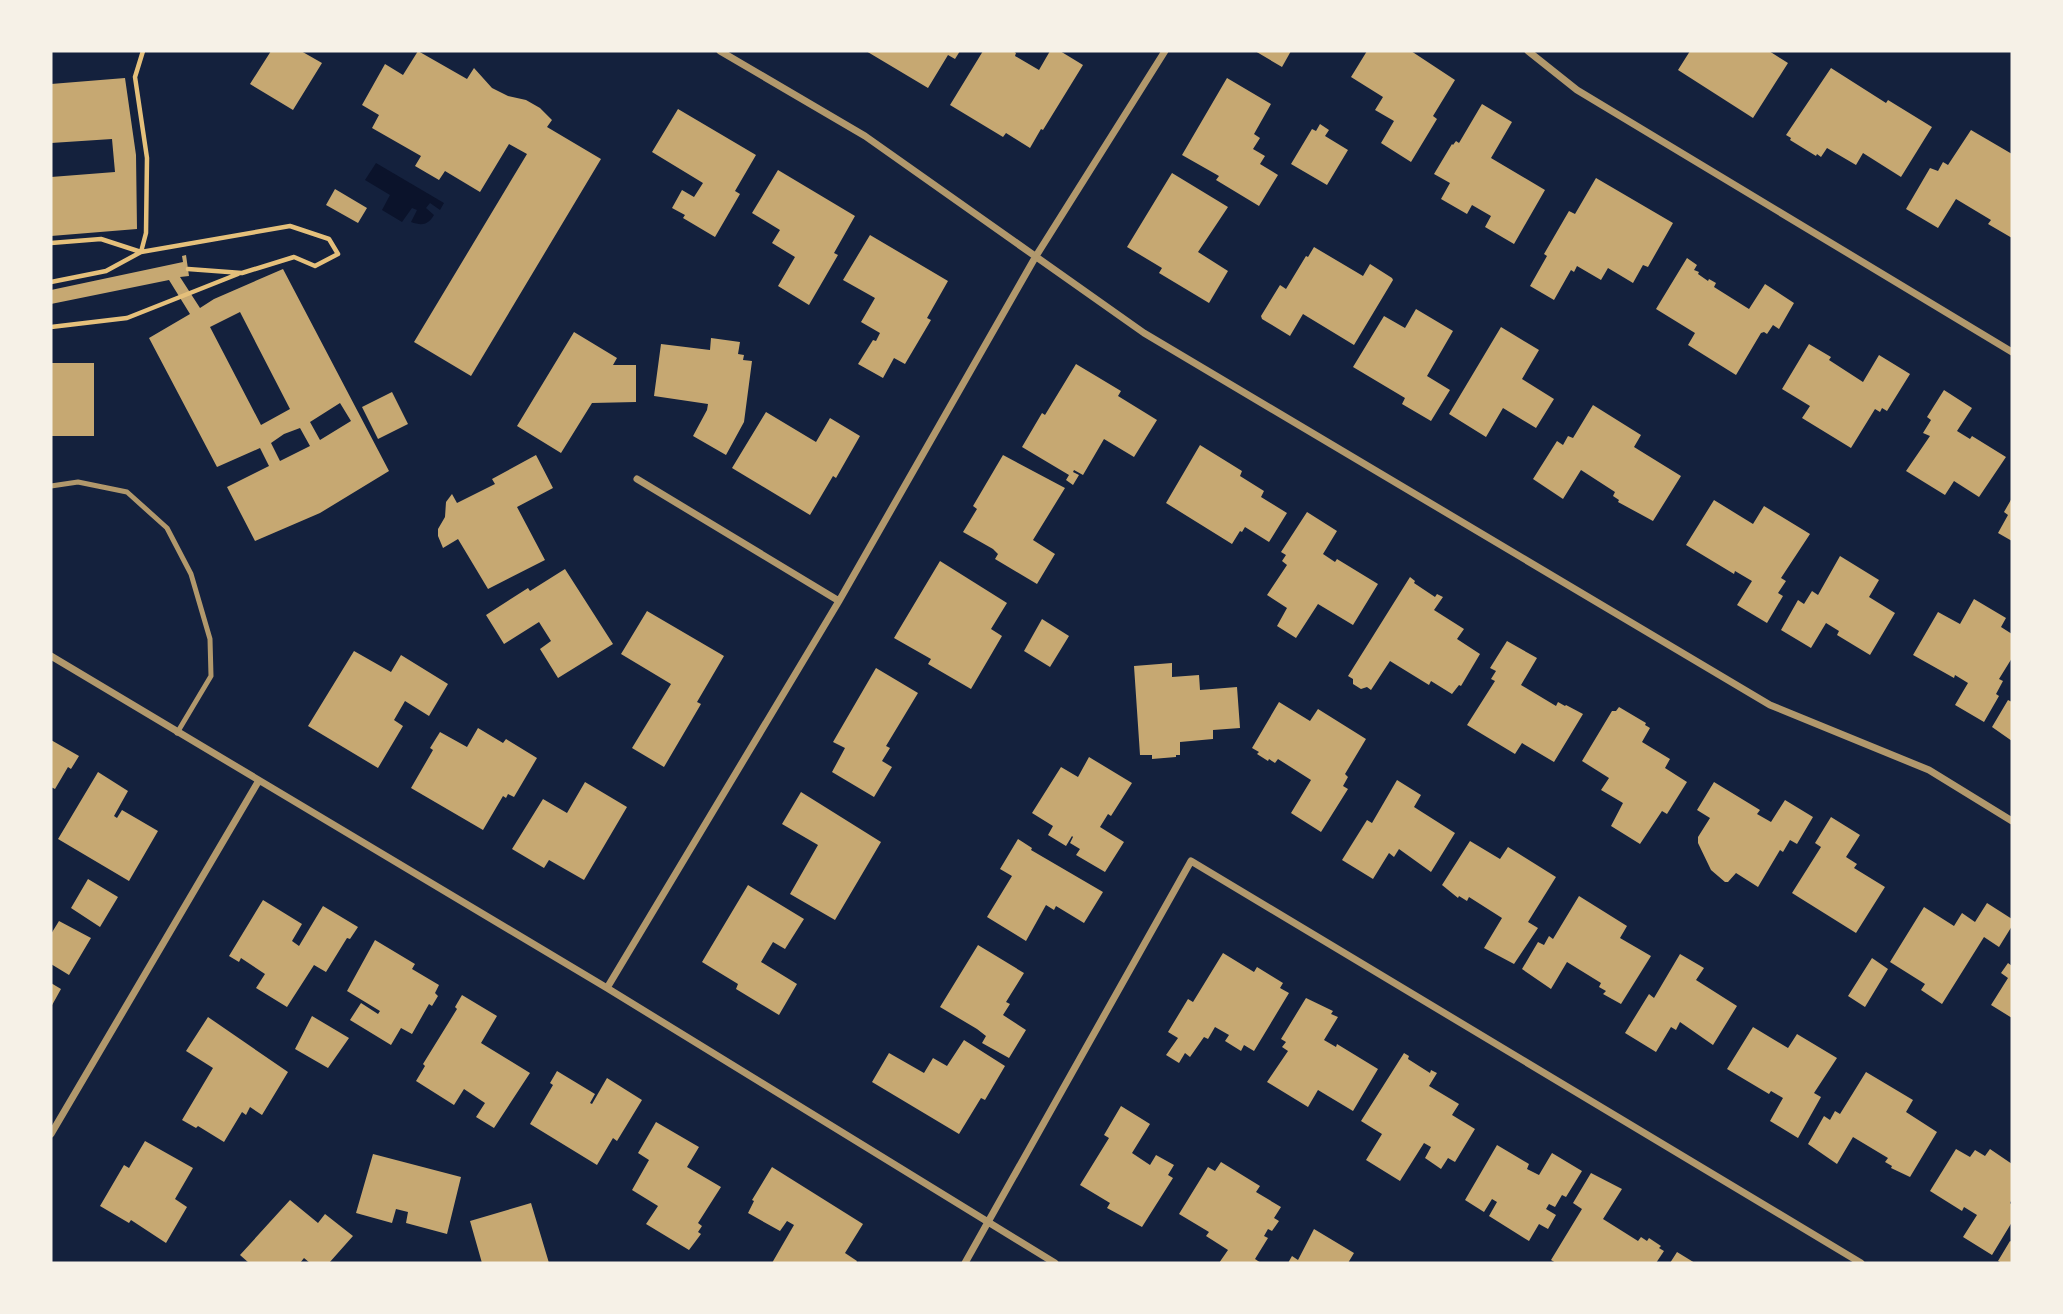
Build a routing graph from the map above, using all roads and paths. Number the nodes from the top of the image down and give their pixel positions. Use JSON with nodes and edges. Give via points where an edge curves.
{"nodes":[{"id":1,"x":143,"y":51,"type":"edge"},
{"id":2,"x":720,"y":51,"type":"edge"},
{"id":3,"x":1165,"y":51,"type":"edge"},
{"id":4,"x":1528,"y":51,"type":"edge"},
{"id":5,"x":51,"y":243,"type":"edge"},
{"id":6,"x":141,"y":252,"type":"junction"},
{"id":7,"x":1036,"y":257,"type":"junction"},
{"id":8,"x":188,"y":269,"type":"dead end"},
{"id":9,"x":242,"y":273,"type":"junction"},
{"id":10,"x":51,"y":282,"type":"edge"},
{"id":11,"x":51,"y":327,"type":"edge"},
{"id":12,"x":2012,"y":352,"type":"edge"},
{"id":13,"x":637,"y":479,"type":"dead end"},
{"id":14,"x":51,"y":486,"type":"edge"},
{"id":15,"x":839,"y":601,"type":"junction"},
{"id":16,"x":51,"y":656,"type":"edge"},
{"id":17,"x":177,"y":733,"type":"junction"},
{"id":18,"x":258,"y":782,"type":"junction"},
{"id":19,"x":2012,"y":821,"type":"edge"},
{"id":20,"x":607,"y":988,"type":"junction"},
{"id":21,"x":51,"y":1134,"type":"edge"},
{"id":22,"x":989,"y":1223,"type":"junction"},
{"id":23,"x":965,"y":1263,"type":"edge"},
{"id":24,"x":1055,"y":1263,"type":"edge"},
{"id":25,"x":1861,"y":1263,"type":"edge"}],
"edges":[{"from":1,"to":6,"type":"path","via":[[135,77],[147,158],[146,233]]},
{"from":2,"to":7,"type":"street","via":[[865,136]]},
{"from":3,"to":7,"type":"street"},
{"from":4,"to":12,"type":"street","via":[[1577,90]]},
{"from":5,"to":6,"type":"path","via":[[101,239]]},
{"from":6,"to":9,"type":"path","via":[[290,226],[329,239],[338,254],[315,266],[294,257]]},
{"from":6,"to":10,"type":"path","via":[[106,271]]},
{"from":7,"to":15,"type":"street"},
{"from":7,"to":19,"type":"street","via":[[1144,333],[1770,705],[1929,770]]},
{"from":8,"to":9,"type":"path"},
{"from":9,"to":11,"type":"path","via":[[127,318]]},
{"from":13,"to":15,"type":"street"},
{"from":14,"to":17,"type":"lane","via":[[78,482],[127,492],[167,528],[191,574],[210,639],[211,677]]},
{"from":15,"to":20,"type":"street"},
{"from":16,"to":17,"type":"street"},
{"from":17,"to":18,"type":"street"},
{"from":18,"to":20,"type":"street"},
{"from":18,"to":21,"type":"street"},
{"from":20,"to":22,"type":"street"},
{"from":22,"to":23,"type":"street"},
{"from":22,"to":24,"type":"street"},
{"from":22,"to":25,"type":"street","via":[[1191,861]]}]}
